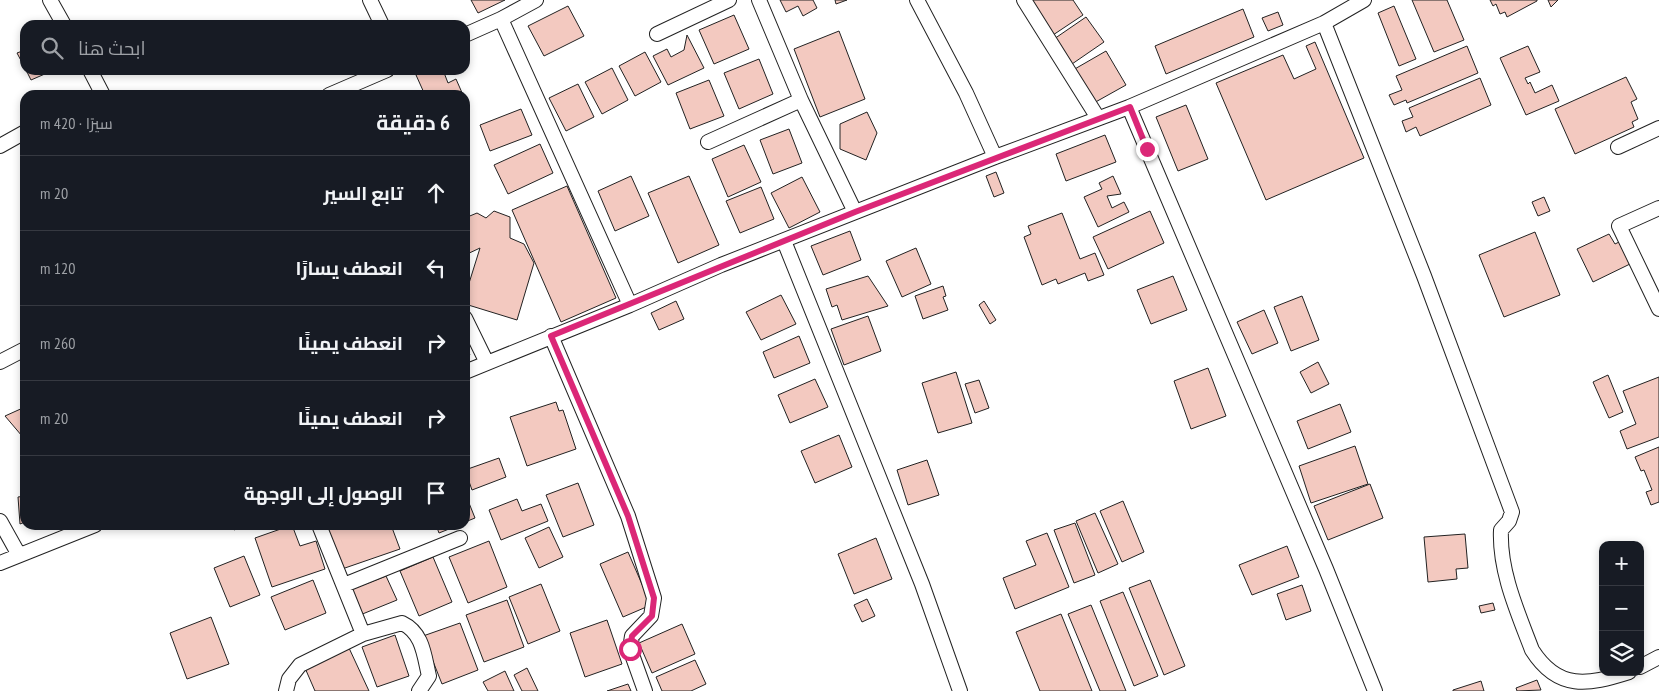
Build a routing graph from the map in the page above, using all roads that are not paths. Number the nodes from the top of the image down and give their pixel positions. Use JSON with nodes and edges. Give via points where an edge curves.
{"nodes":[{"id":1,"x":50,"y":0,"type":"edge"},
{"id":2,"x":370,"y":0,"type":"edge"},
{"id":3,"x":536,"y":0,"type":"edge"},
{"id":4,"x":729,"y":0,"type":"edge"},
{"id":5,"x":758,"y":0,"type":"edge"},
{"id":6,"x":917,"y":0,"type":"edge"},
{"id":7,"x":1024,"y":0,"type":"edge"},
{"id":8,"x":1364,"y":0,"type":"edge"},
{"id":9,"x":501,"y":19,"type":"junction"},
{"id":10,"x":61,"y":20,"type":"edge"},
{"id":11,"x":380,"y":20,"type":"edge"},
{"id":12,"x":1324,"y":22,"type":"junction"},
{"id":13,"x":470,"y":33,"type":"edge"},
{"id":14,"x":657,"y":34,"type":"dead end"},
{"id":15,"x":92,"y":75,"type":"edge"},
{"id":16,"x":379,"y":75,"type":"edge"},
{"id":17,"x":97,"y":90,"type":"edge"},
{"id":18,"x":354,"y":90,"type":"edge"},
{"id":19,"x":801,"y":100,"type":"junction"},
{"id":20,"x":1130,"y":107,"type":"junction"},
{"id":21,"x":1098,"y":118,"type":"junction"},
{"id":22,"x":1659,"y":128,"type":"edge"},
{"id":23,"x":20,"y":135,"type":"edge"},
{"id":24,"x":708,"y":142,"type":"dead end"},
{"id":25,"x":0,"y":146,"type":"edge"},
{"id":26,"x":1618,"y":147,"type":"dead end"},
{"id":27,"x":995,"y":157,"type":"junction"},
{"id":28,"x":1659,"y":208,"type":"edge"},
{"id":29,"x":855,"y":212,"type":"junction"},
{"id":30,"x":784,"y":241,"type":"junction"},
{"id":31,"x":630,"y":305,"type":"junction"},
{"id":32,"x":1659,"y":310,"type":"edge"},
{"id":33,"x":470,"y":328,"type":"edge"},
{"id":34,"x":551,"y":336,"type":"junction"},
{"id":35,"x":20,"y":353,"type":"edge"},
{"id":36,"x":0,"y":362,"type":"edge"},
{"id":37,"x":487,"y":363,"type":"junction"},
{"id":38,"x":470,"y":370,"type":"edge"},
{"id":39,"x":0,"y":521,"type":"edge"},
{"id":40,"x":82,"y":530,"type":"edge"},
{"id":41,"x":321,"y":530,"type":"edge"},
{"id":42,"x":460,"y":538,"type":"dead end"},
{"id":43,"x":20,"y":555,"type":"junction"},
{"id":44,"x":0,"y":562,"type":"edge"},
{"id":45,"x":344,"y":585,"type":"junction"},
{"id":46,"x":363,"y":634,"type":"junction"},
{"id":47,"x":1659,"y":657,"type":"edge"},
{"id":48,"x":1644,"y":664,"type":"edge"},
{"id":49,"x":1612,"y":676,"type":"edge"},
{"id":50,"x":286,"y":691,"type":"edge"},
{"id":51,"x":420,"y":691,"type":"edge"},
{"id":52,"x":645,"y":691,"type":"edge"},
{"id":53,"x":960,"y":691,"type":"edge"},
{"id":54,"x":1375,"y":691,"type":"edge"}],
"edges":[{"from":1,"to":10,"type":"street"},
{"from":2,"to":11,"type":"street"},
{"from":3,"to":9,"type":"street"},
{"from":4,"to":14,"type":"street"},
{"from":5,"to":19,"type":"street"},
{"from":6,"to":27,"type":"street","via":[[966,93]]},
{"from":7,"to":21,"type":"street"},
{"from":8,"to":12,"type":"street"},
{"from":9,"to":13,"type":"street"},
{"from":9,"to":31,"type":"street"},
{"from":12,"to":20,"type":"street"},
{"from":12,"to":49,"type":"street","via":[[1512,512],[1501,530],[1502,551],[1506,574],[1532,650],[1539,662],[1567,682],[1579,684]]},
{"from":15,"to":17,"type":"street"},
{"from":16,"to":18,"type":"street"},
{"from":19,"to":24,"type":"street"},
{"from":19,"to":29,"type":"street"},
{"from":20,"to":21,"type":"street"},
{"from":20,"to":54,"type":"street"},
{"from":21,"to":27,"type":"street"},
{"from":22,"to":26,"type":"street"},
{"from":23,"to":25,"type":"street"},
{"from":27,"to":29,"type":"street"},
{"from":28,"to":32,"type":"street","via":[[1619,226]]},
{"from":29,"to":30,"type":"street"},
{"from":30,"to":31,"type":"street"},
{"from":30,"to":53,"type":"street","via":[[922,584]]},
{"from":31,"to":34,"type":"street"},
{"from":33,"to":37,"type":"street"},
{"from":34,"to":37,"type":"street"},
{"from":34,"to":52,"type":"street","via":[[628,516],[654,598],[652,616],[632,636],[630,649]]},
{"from":35,"to":36,"type":"street"},
{"from":37,"to":38,"type":"street"},
{"from":39,"to":43,"type":"street"},
{"from":40,"to":43,"type":"street"},
{"from":41,"to":45,"type":"street"},
{"from":42,"to":45,"type":"street"},
{"from":43,"to":44,"type":"street"},
{"from":45,"to":46,"type":"street"},
{"from":46,"to":50,"type":"street","via":[[300,665],[289,679]]},
{"from":46,"to":51,"type":"street","via":[[402,623],[410,627],[420,639],[429,676]]},
{"from":47,"to":48,"type":"street"}]}
